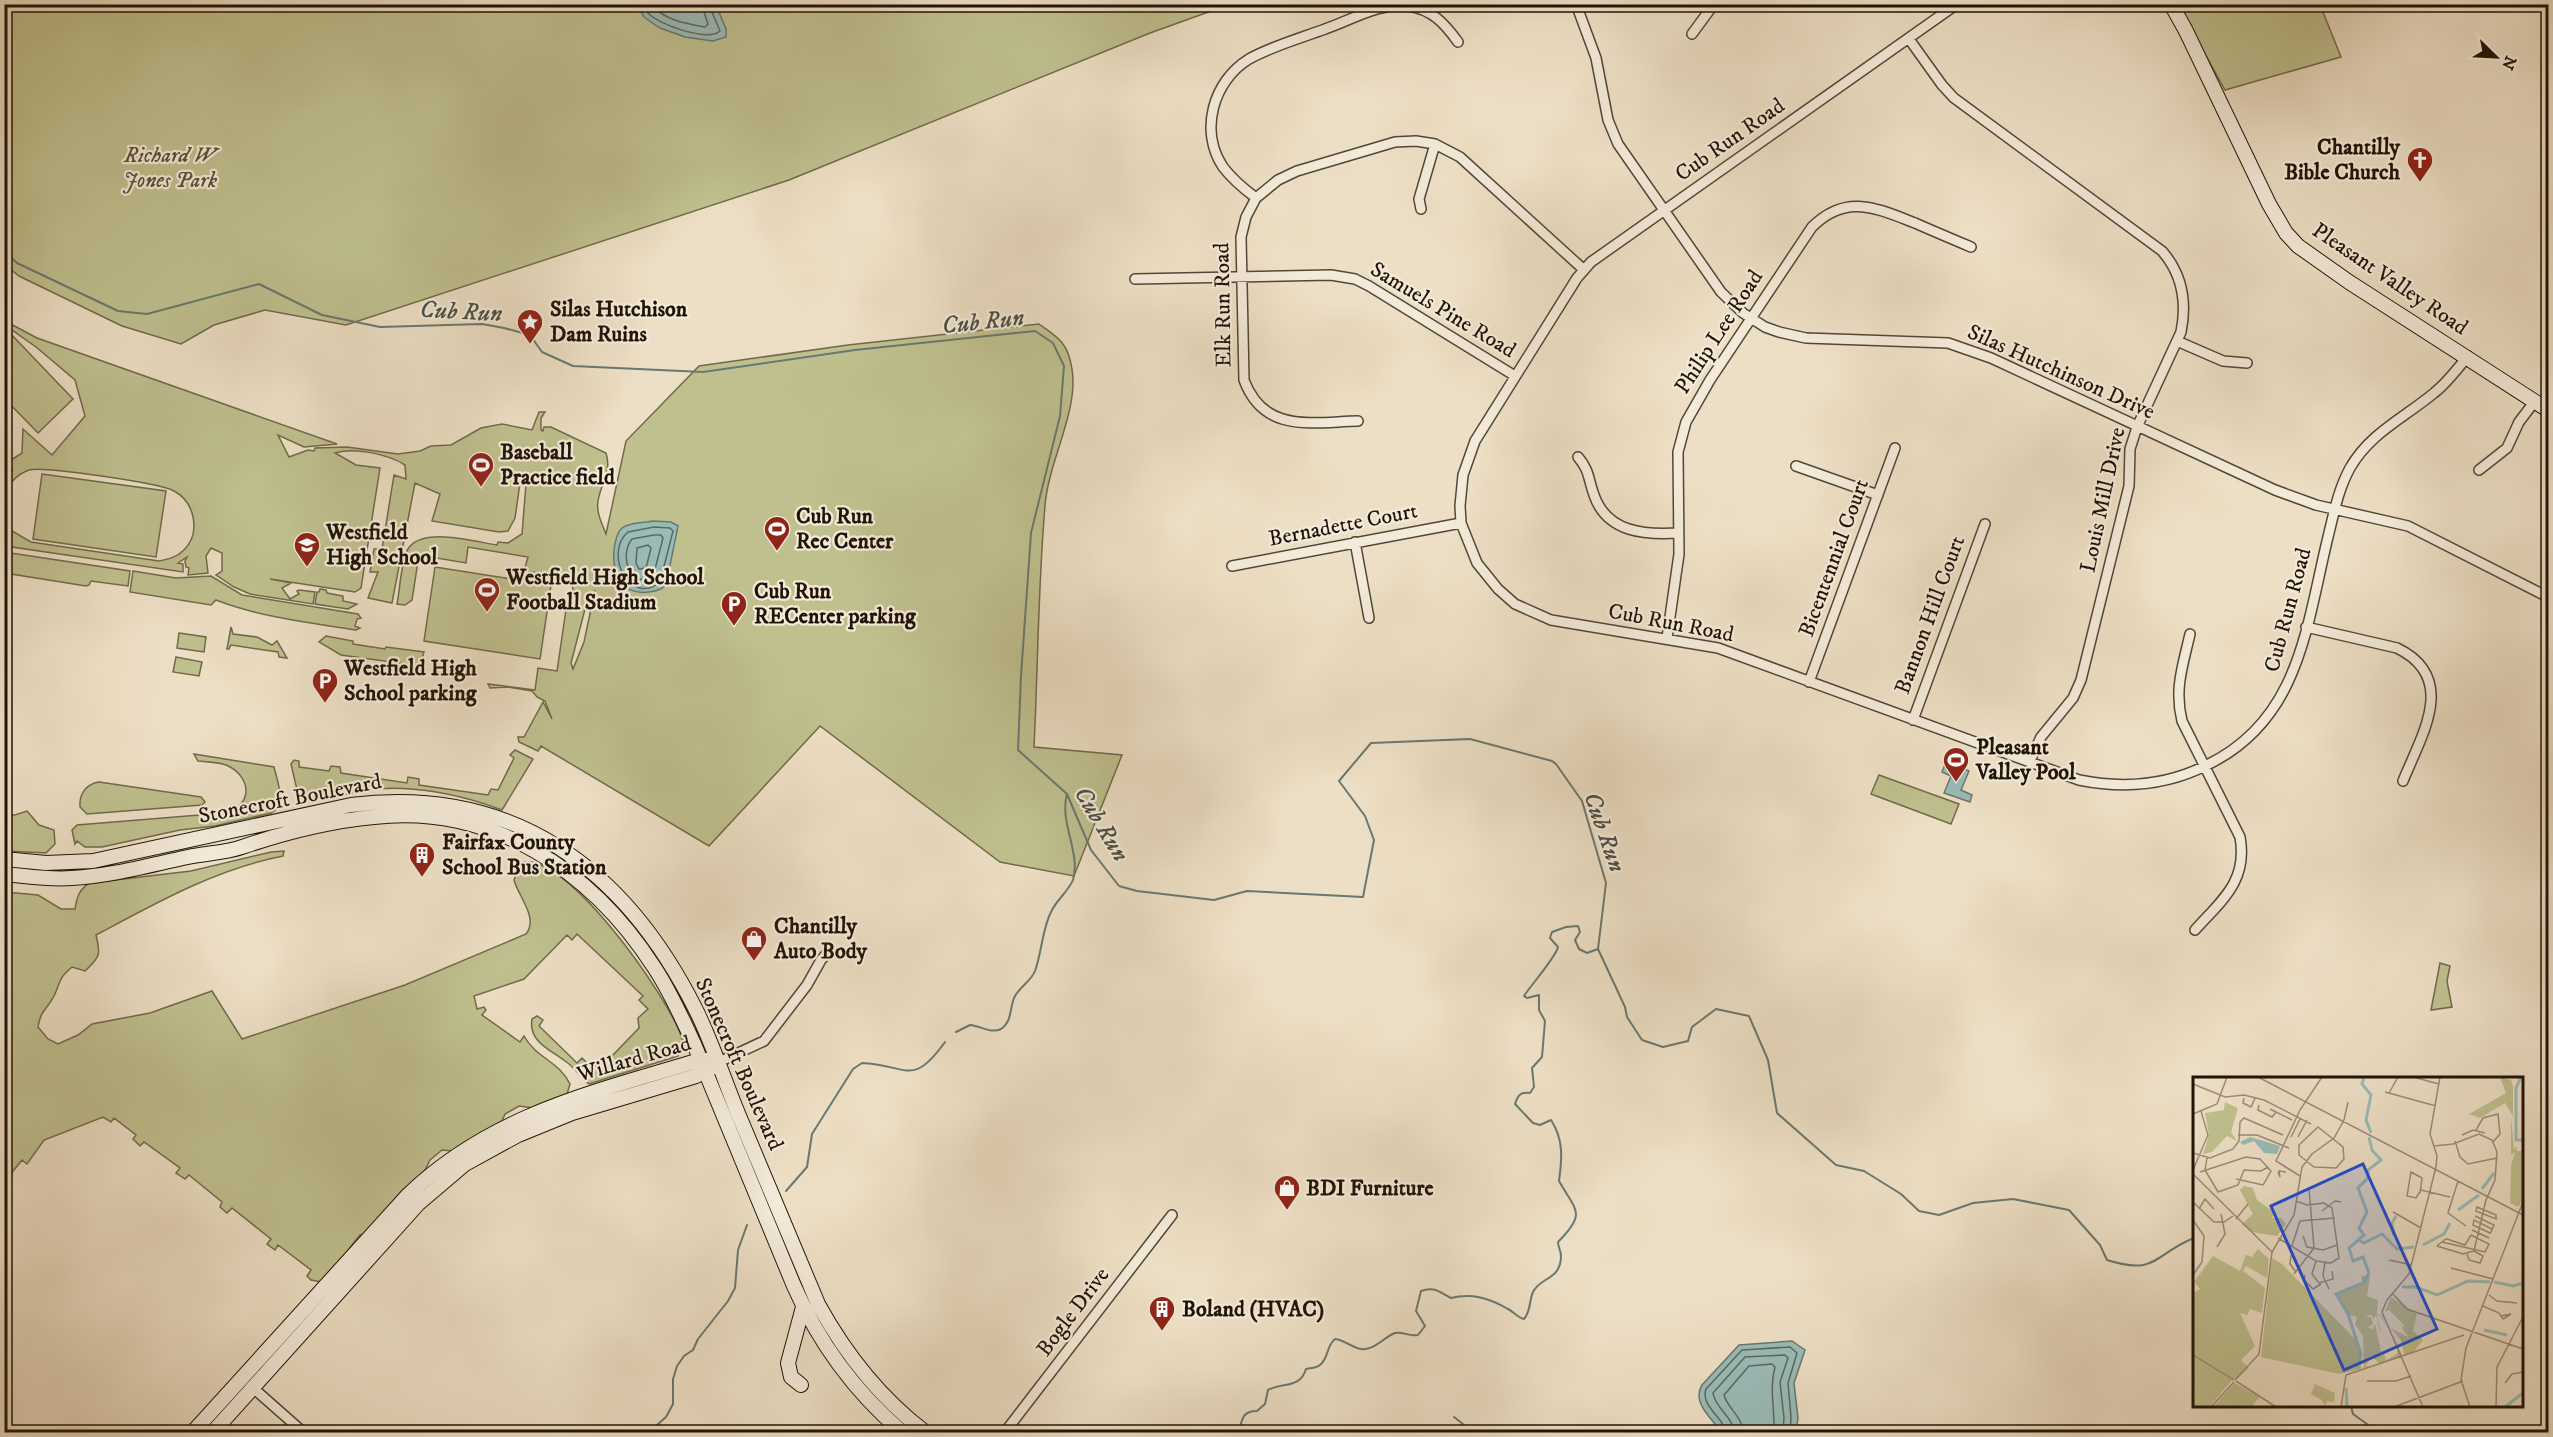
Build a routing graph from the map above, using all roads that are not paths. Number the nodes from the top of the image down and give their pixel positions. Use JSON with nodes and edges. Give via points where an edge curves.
{"nodes":[{"id":1,"x":1576,"y":4,"type":"edge"},
{"id":2,"x":1714,"y":4,"type":"edge"},
{"id":3,"x":1957,"y":4,"type":"edge"},
{"id":4,"x":2171,"y":4,"type":"edge"},
{"id":5,"x":1692,"y":34,"type":"dead end"},
{"id":6,"x":1908,"y":39,"type":"junction"},
{"id":7,"x":1458,"y":42,"type":"dead end"},
{"id":8,"x":1435,"y":144,"type":"junction"},
{"id":9,"x":1256,"y":198,"type":"junction"},
{"id":10,"x":1421,"y":209,"type":"dead end"},
{"id":11,"x":1664,"y":210,"type":"junction"},
{"id":12,"x":1971,"y":247,"type":"dead end"},
{"id":13,"x":1583,"y":269,"type":"junction"},
{"id":14,"x":1241,"y":277,"type":"junction"},
{"id":15,"x":1135,"y":279,"type":"dead end"},
{"id":16,"x":1751,"y":318,"type":"junction"},
{"id":17,"x":2177,"y":341,"type":"junction"},
{"id":18,"x":2468,"y":356,"type":"junction"},
{"id":19,"x":2247,"y":363,"type":"dead end"},
{"id":20,"x":1515,"y":376,"type":"junction"},
{"id":21,"x":2535,"y":401,"type":"junction"},
{"id":22,"x":2548,"y":410,"type":"edge"},
{"id":23,"x":1358,"y":421,"type":"dead end"},
{"id":24,"x":2137,"y":427,"type":"junction"},
{"id":25,"x":1895,"y":448,"type":"dead end"},
{"id":26,"x":1578,"y":457,"type":"dead end"},
{"id":27,"x":1796,"y":466,"type":"dead end"},
{"id":28,"x":2479,"y":470,"type":"dead end"},
{"id":29,"x":1878,"y":495,"type":"junction"},
{"id":30,"x":2333,"y":509,"type":"junction"},
{"id":31,"x":1461,"y":523,"type":"junction"},
{"id":32,"x":1985,"y":524,"type":"dead end"},
{"id":33,"x":1679,"y":533,"type":"junction"},
{"id":34,"x":1355,"y":542,"type":"junction"},
{"id":35,"x":1232,"y":566,"type":"dead end"},
{"id":36,"x":2548,"y":597,"type":"edge"},
{"id":37,"x":1369,"y":618,"type":"dead end"},
{"id":38,"x":2306,"y":627,"type":"junction"},
{"id":39,"x":2190,"y":634,"type":"dead end"},
{"id":40,"x":1666,"y":638,"type":"junction"},
{"id":41,"x":1809,"y":682,"type":"junction"},
{"id":42,"x":1912,"y":720,"type":"junction"},
{"id":43,"x":2029,"y":763,"type":"junction"},
{"id":44,"x":2205,"y":766,"type":"junction"},
{"id":45,"x":2403,"y":781,"type":"dead end"},
{"id":46,"x":4,"y":859,"type":"edge"},
{"id":47,"x":4,"y":874,"type":"edge"},
{"id":48,"x":2195,"y":930,"type":"dead end"},
{"id":49,"x":830,"y":950,"type":"dead end"},
{"id":50,"x":719,"y":1062,"type":"junction"},
{"id":51,"x":703,"y":1066,"type":"junction"},
{"id":52,"x":1172,"y":1215,"type":"dead end"},
{"id":53,"x":803,"y":1307,"type":"junction"},
{"id":54,"x":242,"y":1378,"type":"junction"},
{"id":55,"x":801,"y":1385,"type":"dead end"},
{"id":56,"x":253,"y":1388,"type":"junction"},
{"id":57,"x":193,"y":1432,"type":"edge"},
{"id":58,"x":213,"y":1432,"type":"edge"},
{"id":59,"x":303,"y":1432,"type":"edge"},
{"id":60,"x":902,"y":1432,"type":"edge"},
{"id":61,"x":925,"y":1432,"type":"edge"},
{"id":62,"x":1005,"y":1432,"type":"edge"}],
"edges":[{"from":1,"to":11,"type":"street","name":"Silas Hutchinson Drive","via":[[1600,70],[1612,133]]},
{"from":2,"to":5,"type":"street"},
{"from":3,"to":6,"type":"street","name":"Cub Run Road"},
{"from":4,"to":18,"type":"main road","name":"Pleasant Valley Road","via":[[2286,233],[2320,262]]},
{"from":6,"to":11,"type":"street","name":"Cub Run Road"},
{"from":6,"to":17,"type":"street","name":"Louis Mill Drive","via":[[1954,98],[2162,251],[2172,263],[2183,292],[2184,318]]},
{"from":7,"to":9,"type":"street","via":[[1445,24],[1426,11],[1395,5],[1260,54],[1239,66],[1217,96],[1212,112],[1212,138],[1232,178]]},
{"from":8,"to":9,"type":"street","name":"Elk Run Road","via":[[1395,142],[1297,171]]},
{"from":8,"to":10,"type":"street","via":[[1419,199]]},
{"from":8,"to":13,"type":"street","name":"Elk Run Road","via":[[1460,157]]},
{"from":9,"to":14,"type":"street","name":"Elk Run Road","via":[[1242,230]]},
{"from":11,"to":13,"type":"street","name":"Cub Run Road"},
{"from":11,"to":16,"type":"street","name":"Silas Hutchinson Drive","via":[[1721,292]]},
{"from":12,"to":16,"type":"street","name":"Philip Lee Road","via":[[1872,207],[1834,210],[1812,226]]},
{"from":13,"to":20,"type":"street","name":"Cub Run Road"},
{"from":14,"to":15,"type":"street","name":"Samuels Pine Road"},
{"from":14,"to":20,"type":"street","name":"Samuels Pine Road","via":[[1331,275],[1355,279]]},
{"from":14,"to":23,"type":"street","name":"Elk Run Road","via":[[1243,375],[1258,405],[1272,416],[1290,422]]},
{"from":16,"to":24,"type":"street","name":"Silas Hutchinson Drive","via":[[1779,332],[1806,338],[1955,345]]},
{"from":16,"to":33,"type":"street","name":"Philip Lee Road","via":[[1686,422],[1678,452]]},
{"from":17,"to":19,"type":"street","via":[[2228,363]]},
{"from":17,"to":24,"type":"street","name":"Louis Mill Drive"},
{"from":18,"to":21,"type":"main road","name":"Pleasant Valley Road"},
{"from":18,"to":30,"type":"street","name":"Cub Run Road","via":[[2436,392],[2373,438],[2350,468]]},
{"from":20,"to":31,"type":"street","name":"Cub Run Road","via":[[1468,458],[1461,492]]},
{"from":21,"to":22,"type":"main road","name":"Pleasant Valley Road"},
{"from":21,"to":28,"type":"street","via":[[2507,448]]},
{"from":24,"to":30,"type":"street","name":"Silas Hutchinson Drive","via":[[2275,490]]},
{"from":24,"to":43,"type":"street","name":"Louis Mill Drive","via":[[2130,449],[2129,486],[2081,680],[2073,698],[2041,737]]},
{"from":25,"to":29,"type":"street","name":"Bicentennial Court"},
{"from":26,"to":33,"type":"street","via":[[1588,468],[1601,510],[1616,524],[1644,534]]},
{"from":27,"to":29,"type":"street"},
{"from":29,"to":41,"type":"street","name":"Bicentennial Court"},
{"from":30,"to":36,"type":"street","name":"Silas Hutchinson Drive","via":[[2408,526]]},
{"from":30,"to":38,"type":"street","name":"Cub Run Road"},
{"from":31,"to":34,"type":"street","name":"Bernadette Court"},
{"from":31,"to":40,"type":"street","name":"Cub Run Road","via":[[1487,577],[1506,597],[1527,610],[1567,623]]},
{"from":32,"to":42,"type":"street","name":"Bannon Hill Court"},
{"from":33,"to":40,"type":"street","name":"Philip Lee Road"},
{"from":34,"to":35,"type":"street","name":"Bernadette Court"},
{"from":34,"to":37,"type":"street"},
{"from":38,"to":44,"type":"street","name":"Cub Run Road","via":[[2296,666],[2280,700],[2248,738]]},
{"from":38,"to":45,"type":"street","via":[[2397,648],[2423,670],[2431,687],[2432,710]]},
{"from":39,"to":44,"type":"street","via":[[2178,705]]},
{"from":40,"to":41,"type":"street","name":"Cub Run Road","via":[[1719,648]]},
{"from":41,"to":42,"type":"street","name":"Cub Run Road"},
{"from":42,"to":43,"type":"street","name":"Cub Run Road"},
{"from":43,"to":44,"type":"street","name":"Cub Run Road","via":[[2105,785],[2153,783]]},
{"from":44,"to":48,"type":"street","via":[[2240,837],[2242,858],[2232,888]]},
{"from":46,"to":50,"type":"main road","name":"Stonecroft Boulevard","via":[[46,863],[93,861],[376,802],[434,802],[483,812],[554,843],[619,898],[680,980]]},
{"from":47,"to":51,"type":"main road","name":"Stonecroft Boulevard","via":[[71,878],[101,875],[374,817],[432,817],[470,824],[507,836],[542,854],[575,876],[607,907],[660,976]]},
{"from":49,"to":50,"type":"street","via":[[764,1041]]},
{"from":50,"to":51,"type":"main road","name":"Willard Road"},
{"from":50,"to":61,"type":"main road","name":"Stonecroft Boulevard","via":[[831,1328],[880,1393]]},
{"from":51,"to":53,"type":"main road","name":"Stonecroft Boulevard"},
{"from":51,"to":54,"type":"main road","name":"Willard Road","via":[[568,1100],[504,1126],[457,1153],[408,1194]]},
{"from":51,"to":56,"type":"main road","name":"Willard Road","via":[[572,1113],[510,1139],[465,1164],[418,1204]]},
{"from":52,"to":62,"type":"street","name":"Bogle Drive"},
{"from":53,"to":55,"type":"main road","via":[[788,1363],[791,1377]]},
{"from":53,"to":60,"type":"main road","name":"Stonecroft Boulevard","via":[[851,1382]]},
{"from":54,"to":56,"type":"street"},
{"from":54,"to":57,"type":"main road","name":"Willard Road"},
{"from":56,"to":58,"type":"main road","name":"Willard Road"},
{"from":56,"to":59,"type":"street"}]}
